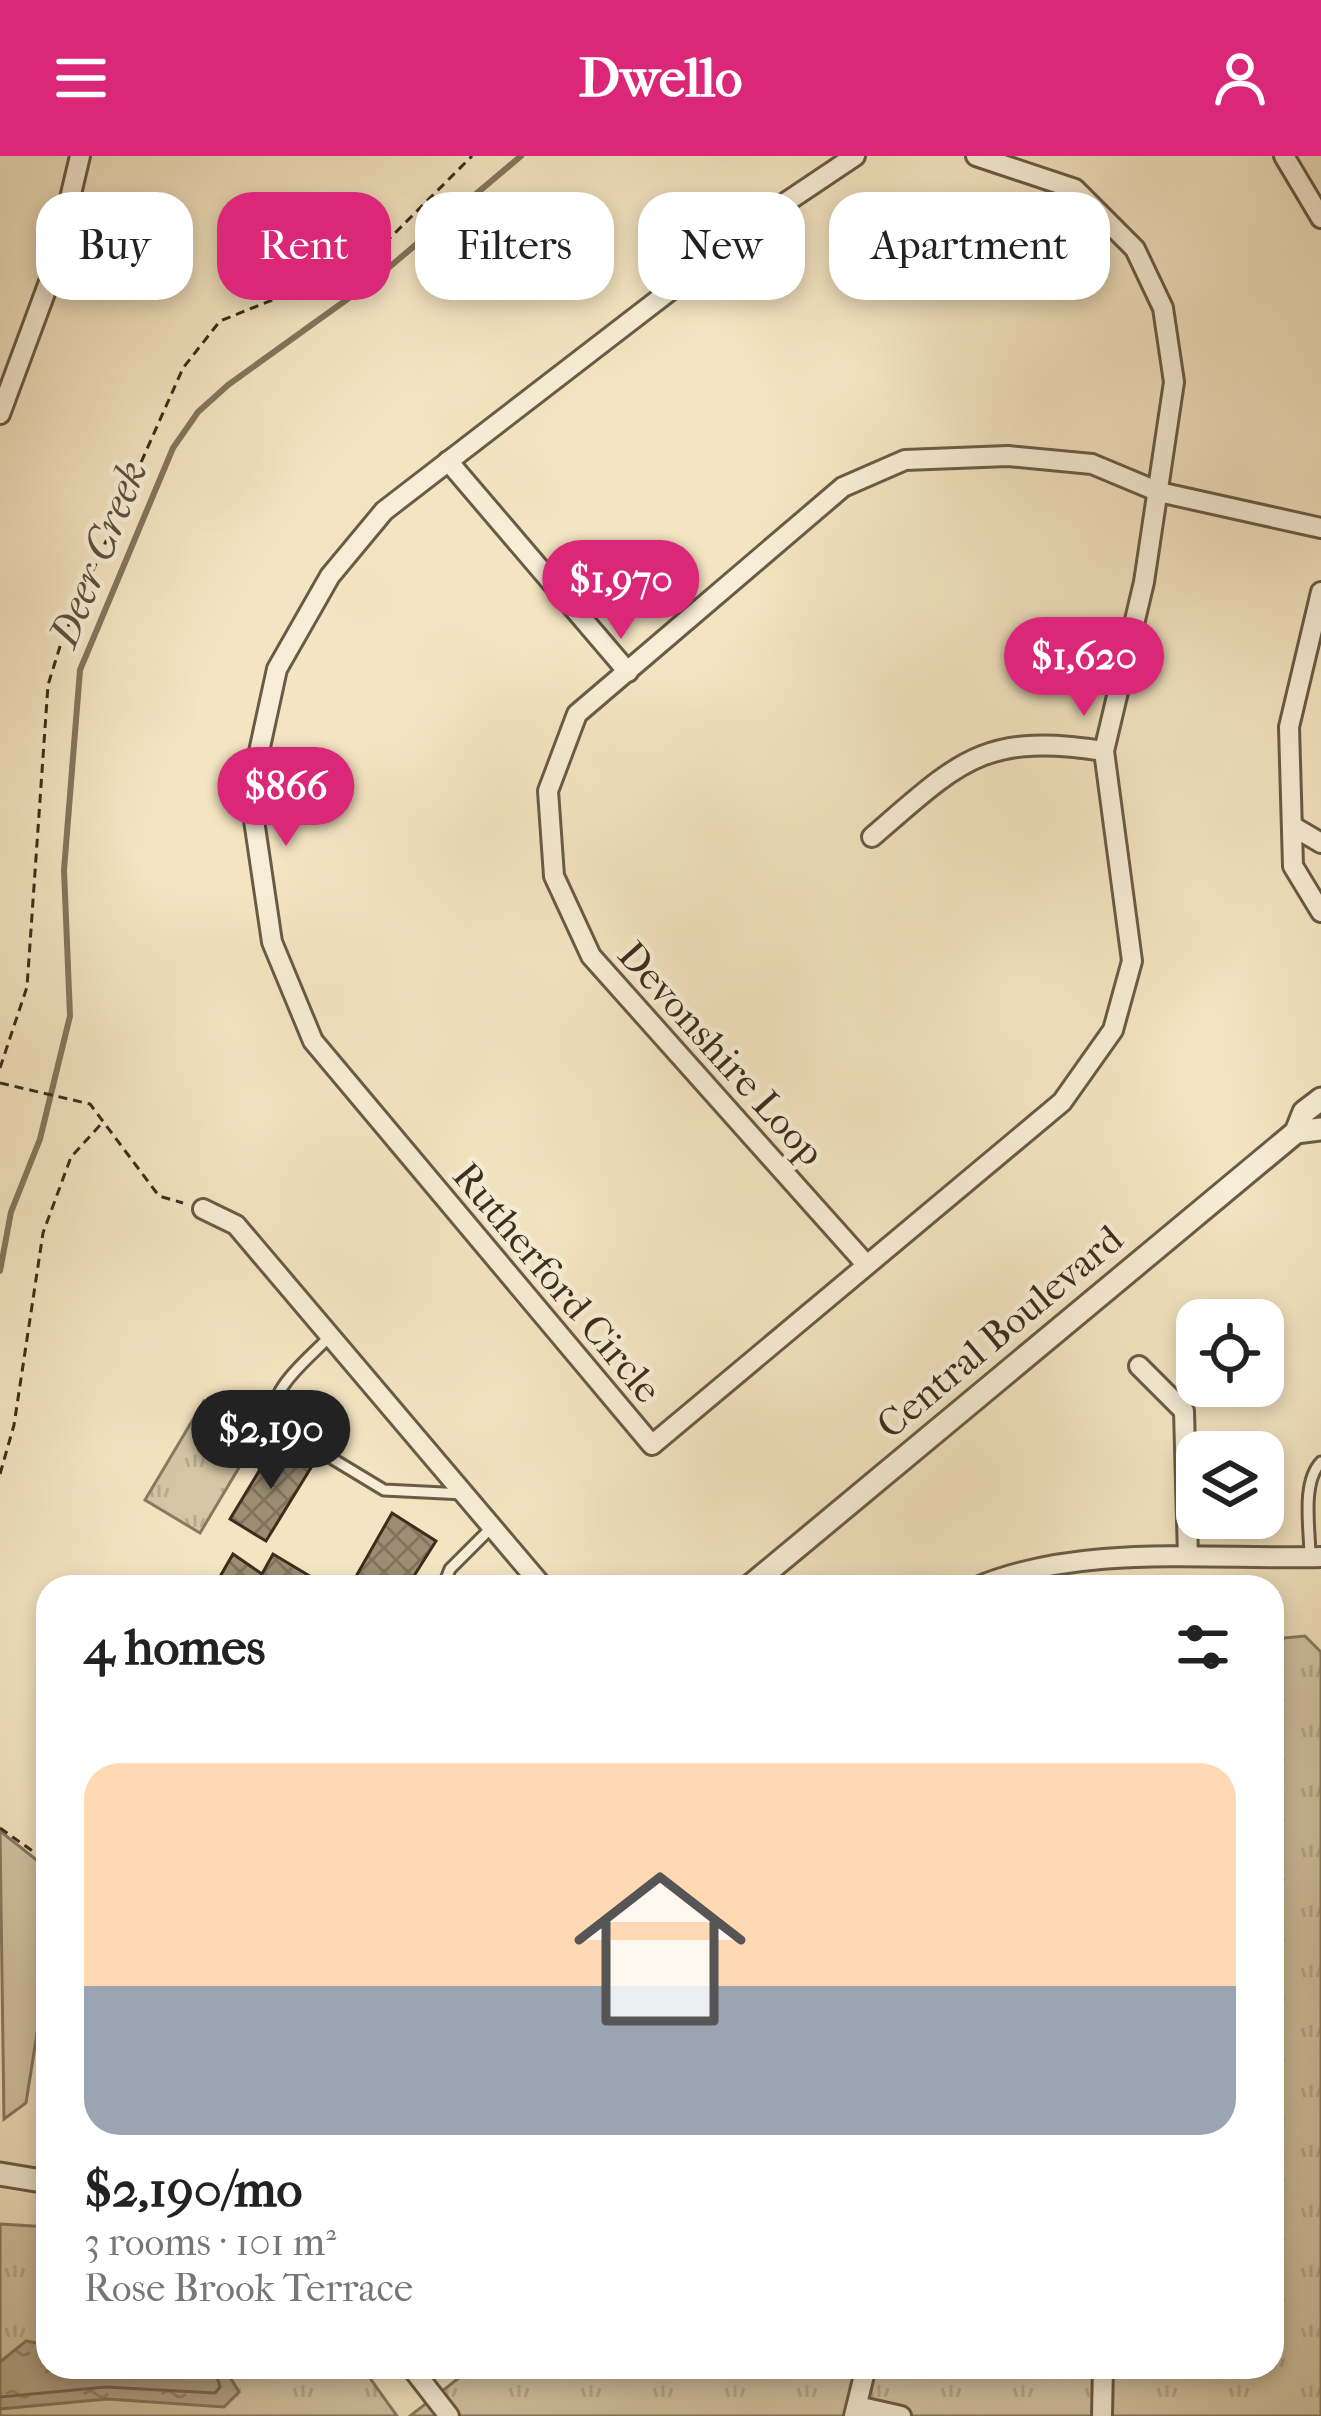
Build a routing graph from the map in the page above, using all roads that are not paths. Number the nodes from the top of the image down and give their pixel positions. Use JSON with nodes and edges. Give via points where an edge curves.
{"nodes":[{"id":1,"x":80,"y":156,"type":"edge"},
{"id":2,"x":856,"y":156,"type":"edge"},
{"id":3,"x":976,"y":156,"type":"edge"},
{"id":4,"x":1284,"y":156,"type":"edge"},
{"id":5,"x":1321,"y":218,"type":"edge"},
{"id":6,"x":0,"y":414,"type":"edge"},
{"id":7,"x":448,"y":461,"type":"junction"},
{"id":8,"x":1159,"y":492,"type":"junction"},
{"id":9,"x":1321,"y":528,"type":"edge"},
{"id":10,"x":1321,"y":592,"type":"edge"},
{"id":11,"x":628,"y":672,"type":"junction"},
{"id":12,"x":1104,"y":751,"type":"junction"},
{"id":13,"x":1294,"y":827,"type":"junction"},
{"id":14,"x":872,"y":837,"type":"dead end"},
{"id":15,"x":1321,"y":843,"type":"edge"},
{"id":16,"x":1321,"y":910,"type":"edge"},
{"id":17,"x":1321,"y":1100,"type":"edge"},
{"id":18,"x":1321,"y":1129,"type":"edge"},
{"id":19,"x":1296,"y":1132,"type":"junction"},
{"id":20,"x":203,"y":1208,"type":"road end"},
{"id":21,"x":864,"y":1262,"type":"junction"},
{"id":22,"x":330,"y":1336,"type":"junction"},
{"id":23,"x":1139,"y":1366,"type":"dead end"},
{"id":24,"x":1321,"y":1462,"type":"edge"},
{"id":25,"x":464,"y":1495,"type":"junction"},
{"id":26,"x":492,"y":1527,"type":"junction"},
{"id":27,"x":1188,"y":1556,"type":"junction"},
{"id":28,"x":1316,"y":1557,"type":"edge"},
{"id":29,"x":448,"y":1575,"type":"edge"},
{"id":30,"x":533,"y":1575,"type":"edge"},
{"id":31,"x":763,"y":1575,"type":"edge"},
{"id":32,"x":1009,"y":1575,"type":"edge"},
{"id":33,"x":0,"y":2174,"type":"edge"},
{"id":34,"x":36,"y":2180,"type":"edge"},
{"id":35,"x":420,"y":2379,"type":"edge"},
{"id":36,"x":863,"y":2379,"type":"edge"},
{"id":37,"x":1103,"y":2379,"type":"edge"},
{"id":38,"x":856,"y":2411,"type":"edge"},
{"id":39,"x":449,"y":2416,"type":"edge"},
{"id":40,"x":901,"y":2416,"type":"edge"},
{"id":41,"x":1102,"y":2416,"type":"edge"}],
"edges":[{"from":1,"to":6,"type":"street","via":[[52,274]]},
{"from":2,"to":7,"type":"street","name":"Rutherford Circle"},
{"from":3,"to":8,"type":"street","name":"Rutherford Circle","via":[[1075,189],[1135,248],[1163,308],[1174,382]]},
{"from":4,"to":5,"type":"street"},
{"from":7,"to":11,"type":"street"},
{"from":7,"to":21,"type":"street","name":"Rutherford Circle","via":[[384,512],[330,576],[277,669],[250,793],[272,942],[313,1041],[652,1444]]},
{"from":8,"to":9,"type":"street","name":"Devonshire Loop"},
{"from":8,"to":11,"type":"street","name":"Devonshire Loop","via":[[1092,464],[1008,456],[905,460],[843,487]]},
{"from":8,"to":12,"type":"street","name":"Rutherford Circle"},
{"from":10,"to":13,"type":"street","via":[[1289,727]]},
{"from":11,"to":21,"type":"street","name":"Devonshire Loop","via":[[577,714],[548,790],[554,876],[591,956]]},
{"from":12,"to":14,"type":"street","via":[[1007,745],[954,766]]},
{"from":12,"to":21,"type":"street","name":"Rutherford Circle","via":[[1132,962],[1113,1030],[1062,1102]]},
{"from":13,"to":15,"type":"street"},
{"from":13,"to":16,"type":"street","via":[[1294,866]]},
{"from":17,"to":19,"type":"street","name":"Central Boulevard","via":[[1304,1112]]},
{"from":18,"to":19,"type":"street"},
{"from":19,"to":31,"type":"street","name":"Central Boulevard"},
{"from":20,"to":22,"type":"street","via":[[236,1225]]},
{"from":22,"to":25,"type":"street"},
{"from":22,"to":25,"type":"lane","via":[[279,1392],[275,1424],[384,1490]]},
{"from":23,"to":27,"type":"street","via":[[1184,1411]]},
{"from":24,"to":28,"type":"lane","via":[[1310,1486]]},
{"from":25,"to":26,"type":"street"},
{"from":26,"to":29,"type":"lane"},
{"from":26,"to":30,"type":"street"},
{"from":27,"to":28,"type":"street"},
{"from":27,"to":32,"type":"street"},
{"from":33,"to":34,"type":"street"},
{"from":35,"to":39,"type":"street"},
{"from":36,"to":38,"type":"street"},
{"from":37,"to":41,"type":"street"},
{"from":38,"to":40,"type":"street"}]}
